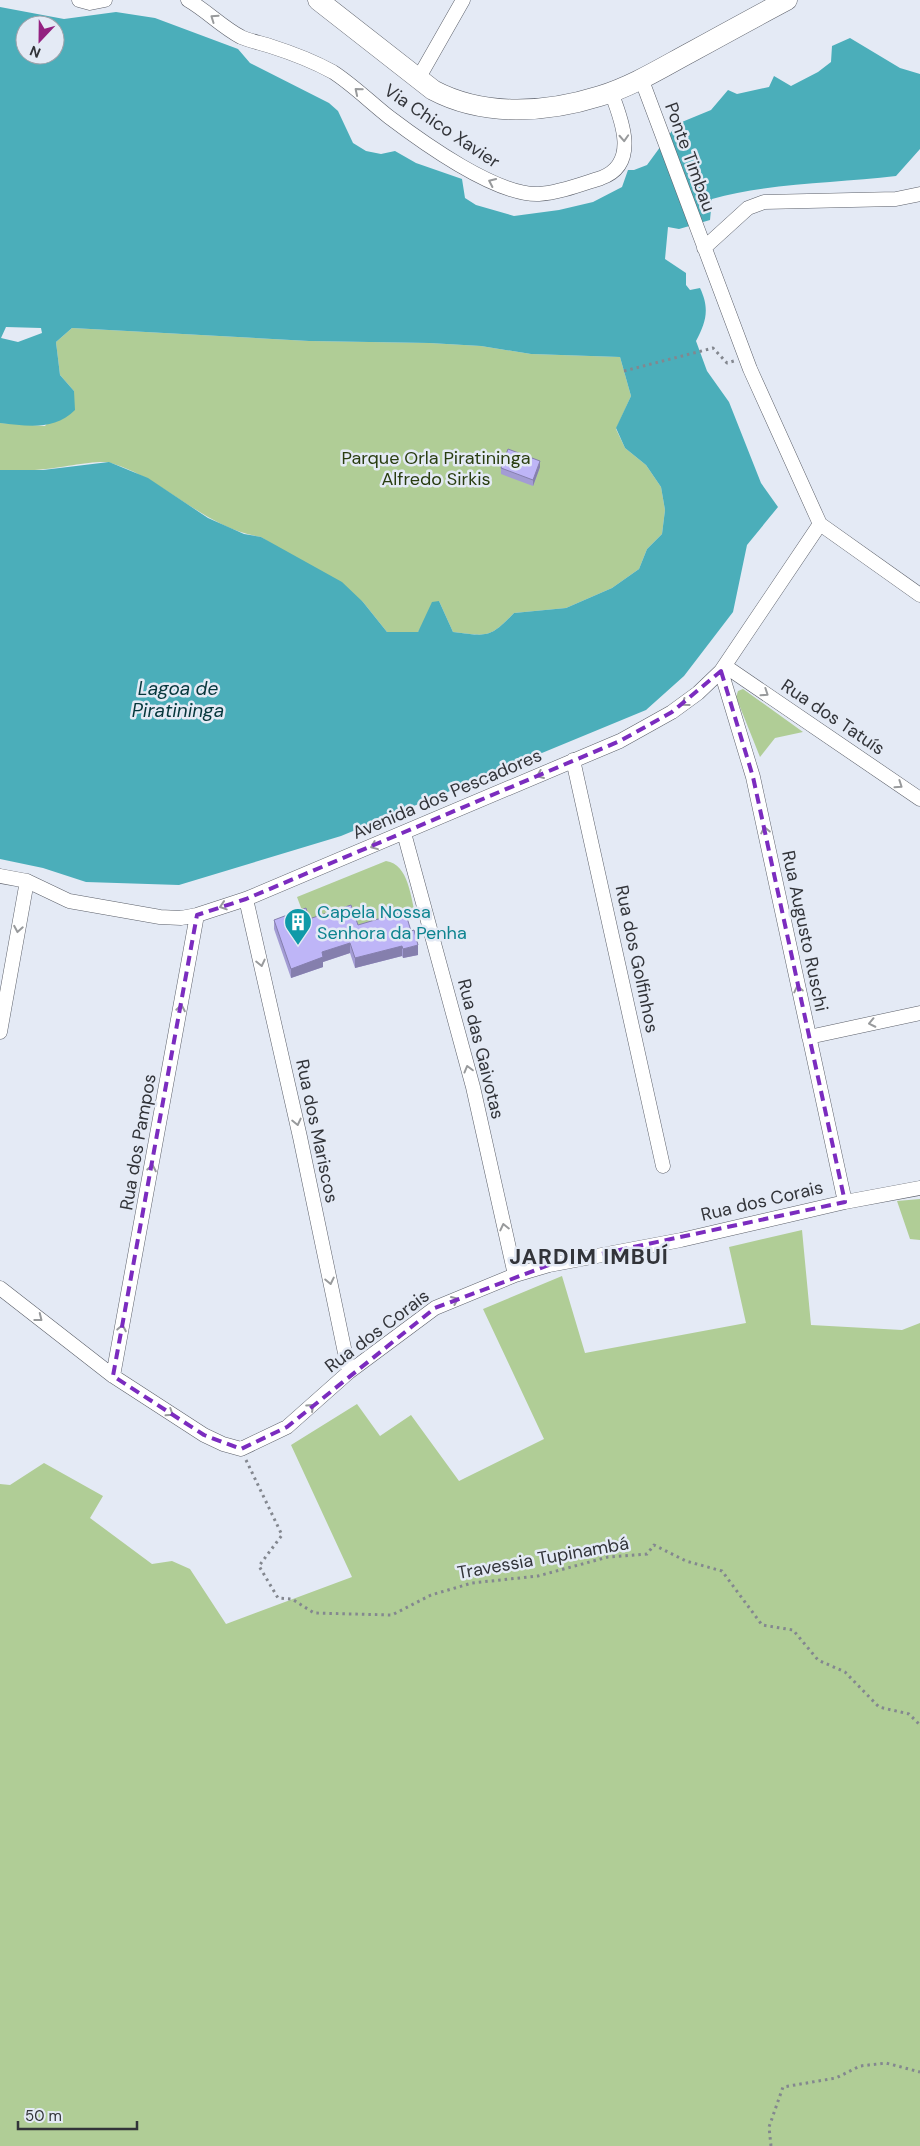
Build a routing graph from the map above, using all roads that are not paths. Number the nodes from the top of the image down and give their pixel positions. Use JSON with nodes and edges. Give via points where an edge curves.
{"nodes":[{"id":1,"x":79,"y":0,"type":"edge"},
{"id":2,"x":105,"y":0,"type":"edge"},
{"id":3,"x":188,"y":0,"type":"edge"},
{"id":4,"x":318,"y":0,"type":"edge"},
{"id":5,"x":463,"y":0,"type":"edge"},
{"id":6,"x":787,"y":0,"type":"edge"},
{"id":7,"x":641,"y":78,"type":"junction"},
{"id":8,"x":418,"y":80,"type":"junction"},
{"id":9,"x":611,"y":92,"type":"junction"},
{"id":10,"x":920,"y":194,"type":"edge"},
{"id":11,"x":704,"y":248,"type":"junction"},
{"id":12,"x":820,"y":524,"type":"junction"},
{"id":13,"x":920,"y":595,"type":"edge"},
{"id":14,"x":723,"y":668,"type":"junction"},
{"id":15,"x":574,"y":760,"type":"junction"},
{"id":16,"x":920,"y":799,"type":"edge"},
{"id":17,"x":404,"y":833,"type":"junction"},
{"id":18,"x":0,"y":876,"type":"edge"},
{"id":19,"x":27,"y":881,"type":"junction"},
{"id":20,"x":246,"y":899,"type":"junction"},
{"id":21,"x":197,"y":915,"type":"junction"},
{"id":22,"x":920,"y":1012,"type":"edge"},
{"id":23,"x":0,"y":1032,"type":"edge"},
{"id":24,"x":809,"y":1037,"type":"junction"},
{"id":25,"x":663,"y":1166,"type":"dead end"},
{"id":26,"x":920,"y":1188,"type":"edge"},
{"id":27,"x":845,"y":1202,"type":"junction"},
{"id":28,"x":515,"y":1275,"type":"junction"},
{"id":29,"x":0,"y":1288,"type":"edge"},
{"id":30,"x":350,"y":1372,"type":"junction"},
{"id":31,"x":114,"y":1376,"type":"junction"}],
"edges":[{"from":1,"to":2,"type":"street","via":[[90,3]]},
{"from":9,"to":3,"type":"street","name":"Via Chico Xavier","one_way":true,"via":[[623,127],[625,145],[620,161],[610,173],[539,194],[512,190],[491,182],[445,154],[333,73],[294,54],[242,37]]},
{"from":4,"to":8,"type":"street"},
{"from":5,"to":8,"type":"street"},
{"from":6,"to":7,"type":"street"},
{"from":7,"to":9,"type":"street"},
{"from":7,"to":11,"type":"street","name":"Ponte Timbau"},
{"from":8,"to":9,"type":"street","via":[[447,98],[475,106],[506,109],[564,105]]},
{"from":10,"to":11,"type":"street","via":[[896,199],[764,202],[748,208]]},
{"from":11,"to":12,"type":"street","name":"Ponte Timbau","via":[[750,369]]},
{"from":12,"to":13,"type":"street"},
{"from":12,"to":14,"type":"street","name":"Avenida dos Pescadores"},
{"from":14,"to":15,"type":"street","name":"Avenida dos Pescadores","one_way":true,"via":[[698,693],[672,712],[620,742]]},
{"from":14,"to":16,"type":"street","name":"Rua dos Tatuís","one_way":true},
{"from":24,"to":14,"type":"street","name":"Rua Augusto Ruschi","one_way":true,"via":[[753,777]]},
{"from":15,"to":17,"type":"street","name":"Avenida dos Pescadores","one_way":true},
{"from":15,"to":25,"type":"street","name":"Rua dos Golfinhos"},
{"from":17,"to":20,"type":"street","name":"Avenida dos Pescadores","one_way":true},
{"from":28,"to":17,"type":"street","name":"Rua das Gaivotas","one_way":true,"via":[[472,1087]]},
{"from":18,"to":19,"type":"street","name":"Avenida dos Pescadores"},
{"from":19,"to":21,"type":"street","name":"Avenida dos Pescadores","via":[[69,901],[160,917]]},
{"from":19,"to":23,"type":"street","one_way":true},
{"from":20,"to":21,"type":"street","name":"Avenida dos Pescadores","one_way":true},
{"from":20,"to":30,"type":"street","name":"Rua dos Mariscos","one_way":true},
{"from":31,"to":21,"type":"street","name":"Rua dos Pampos","one_way":true},
{"from":22,"to":24,"type":"street","one_way":true},
{"from":24,"to":27,"type":"street","name":"Rua Augusto Ruschi"},
{"from":26,"to":27,"type":"street","name":"Rua dos Corais"},
{"from":27,"to":28,"type":"street","name":"Rua dos Corais"},
{"from":30,"to":28,"type":"street","name":"Rua dos Corais","one_way":true,"via":[[435,1308]]},
{"from":29,"to":31,"type":"street","one_way":true},
{"from":31,"to":30,"type":"street","name":"Rua dos Corais","one_way":true,"via":[[204,1435],[241,1449],[288,1427]]}]}
